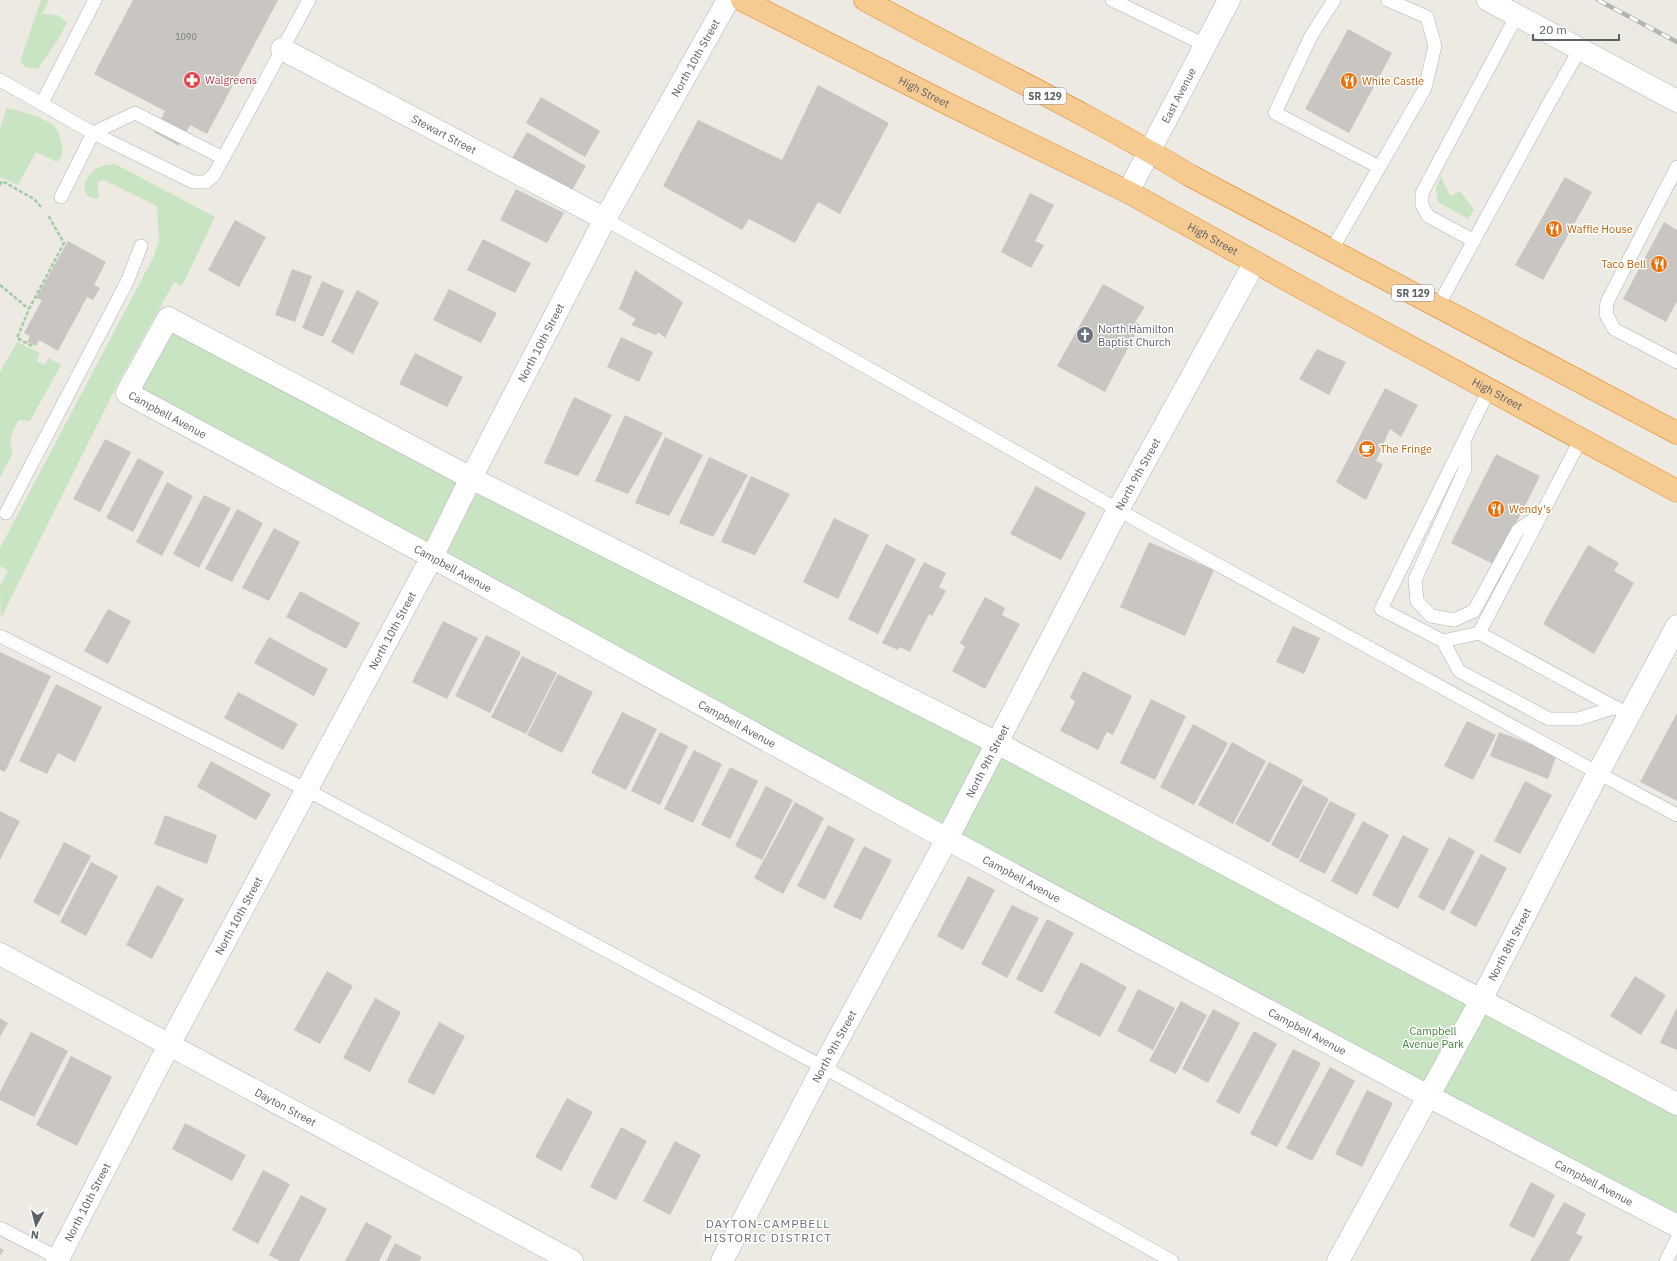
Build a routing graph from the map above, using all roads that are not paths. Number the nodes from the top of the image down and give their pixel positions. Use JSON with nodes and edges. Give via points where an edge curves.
{"nodes":[{"id":1,"x":95,"y":0,"type":"edge"},
{"id":2,"x":309,"y":0,"type":"edge"},
{"id":3,"x":728,"y":0,"type":"edge"},
{"id":4,"x":742,"y":0,"type":"edge"},
{"id":5,"x":865,"y":0,"type":"edge"},
{"id":6,"x":1112,"y":0,"type":"edge"},
{"id":7,"x":1229,"y":0,"type":"edge"},
{"id":8,"x":1334,"y":0,"type":"edge"},
{"id":9,"x":1388,"y":0,"type":"edge"},
{"id":10,"x":1488,"y":0,"type":"edge"},
{"id":11,"x":1517,"y":15,"type":"junction"},
{"id":12,"x":1206,"y":45,"type":"junction"},
{"id":13,"x":282,"y":49,"type":"junction"},
{"id":14,"x":1580,"y":49,"type":"junction"},
{"id":15,"x":0,"y":80,"type":"edge"},
{"id":16,"x":1677,"y":101,"type":"edge"},
{"id":17,"x":42,"y":103,"type":"junction"},
{"id":18,"x":93,"y":133,"type":"junction"},
{"id":19,"x":1150,"y":151,"type":"junction"},
{"id":20,"x":223,"y":158,"type":"junction"},
{"id":21,"x":1677,"y":167,"type":"edge"},
{"id":22,"x":1379,"y":168,"type":"junction"},
{"id":23,"x":1128,"y":192,"type":"junction"},
{"id":24,"x":61,"y":196,"type":"dead end"},
{"id":25,"x":605,"y":219,"type":"junction"},
{"id":26,"x":1474,"y":241,"type":"junction"},
{"id":27,"x":141,"y":246,"type":"dead end"},
{"id":28,"x":1331,"y":251,"type":"junction"},
{"id":29,"x":1255,"y":262,"type":"junction"},
{"id":30,"x":1438,"y":306,"type":"junction"},
{"id":31,"x":1677,"y":362,"type":"edge"},
{"id":32,"x":1489,"y":390,"type":"junction"},
{"id":33,"x":1677,"y":433,"type":"edge"},
{"id":34,"x":1581,"y":440,"type":"junction"},
{"id":35,"x":1464,"y":441,"type":"junction"},
{"id":36,"x":471,"y":478,"type":"junction"},
{"id":37,"x":1677,"y":491,"type":"edge"},
{"id":38,"x":1118,"y":510,"type":"junction"},
{"id":39,"x":1543,"y":512,"type":"junction"},
{"id":40,"x":6,"y":513,"type":"dead end"},
{"id":41,"x":432,"y":557,"type":"junction"},
{"id":42,"x":1677,"y":626,"type":"edge"},
{"id":43,"x":1479,"y":633,"type":"junction"},
{"id":44,"x":0,"y":636,"type":"edge"},
{"id":45,"x":1443,"y":641,"type":"junction"},
{"id":46,"x":1622,"y":711,"type":"junction"},
{"id":47,"x":997,"y":743,"type":"junction"},
{"id":48,"x":1598,"y":773,"type":"junction"},
{"id":49,"x":307,"y":790,"type":"junction"},
{"id":50,"x":1677,"y":815,"type":"edge"},
{"id":51,"x":947,"y":839,"type":"junction"},
{"id":52,"x":0,"y":954,"type":"edge"},
{"id":53,"x":1481,"y":1000,"type":"junction"},
{"id":54,"x":169,"y":1045,"type":"junction"},
{"id":55,"x":823,"y":1067,"type":"junction"},
{"id":56,"x":1428,"y":1096,"type":"junction"},
{"id":57,"x":1677,"y":1104,"type":"edge"},
{"id":58,"x":1677,"y":1226,"type":"edge"},
{"id":59,"x":0,"y":1228,"type":"edge"},
{"id":60,"x":1677,"y":1240,"type":"edge"},
{"id":61,"x":57,"y":1260,"type":"edge"},
{"id":62,"x":572,"y":1261,"type":"edge"},
{"id":63,"x":722,"y":1261,"type":"edge"},
{"id":64,"x":1172,"y":1261,"type":"edge"},
{"id":65,"x":1338,"y":1261,"type":"edge"},
{"id":66,"x":1666,"y":1261,"type":"edge"}],
"edges":[{"from":1,"to":17,"type":"lane"},
{"from":2,"to":13,"type":"lane"},
{"from":3,"to":25,"type":"street","name":"North 10th Street"},
{"from":4,"to":23,"type":"highway","name":"High Street"},
{"from":5,"to":19,"type":"highway","number":"SR 129"},
{"from":6,"to":12,"type":"lane"},
{"from":7,"to":12,"type":"street","name":"East Avenue"},
{"from":8,"to":22,"type":"lane","via":[[1311,36],[1275,113]]},
{"from":9,"to":22,"type":"lane","via":[[1427,17],[1435,46],[1425,88]]},
{"from":10,"to":11,"type":"street"},
{"from":11,"to":14,"type":"street"},
{"from":11,"to":26,"type":"lane","via":[[1422,193],[1422,205],[1428,216]]},
{"from":12,"to":19,"type":"street","name":"East Avenue"},
{"from":13,"to":20,"type":"lane"},
{"from":13,"to":25,"type":"street","name":"Stewart Street"},
{"from":14,"to":16,"type":"street"},
{"from":14,"to":26,"type":"lane"},
{"from":15,"to":17,"type":"lane"},
{"from":17,"to":18,"type":"lane"},
{"from":18,"to":20,"type":"lane","via":[[135,113]]},
{"from":18,"to":20,"type":"lane","via":[[193,182],[206,182],[214,175]]},
{"from":18,"to":24,"type":"lane"},
{"from":19,"to":23,"type":"street","name":"East Avenue"},
{"from":19,"to":28,"type":"highway","number":"SR 129","via":[[1189,175]]},
{"from":21,"to":31,"type":"lane","via":[[1608,302],[1606,314],[1614,330]]},
{"from":22,"to":28,"type":"lane"},
{"from":23,"to":29,"type":"highway","name":"High Street"},
{"from":25,"to":36,"type":"street","name":"North 10th Street"},
{"from":25,"to":38,"type":"lane"},
{"from":26,"to":30,"type":"lane"},
{"from":27,"to":40,"type":"lane","via":[[127,282]]},
{"from":28,"to":30,"type":"highway","number":"SR 129"},
{"from":29,"to":32,"type":"highway","name":"High Street"},
{"from":29,"to":38,"type":"street","name":"North 9th Street"},
{"from":30,"to":33,"type":"highway","number":"SR 129"},
{"from":32,"to":34,"type":"highway","name":"High Street"},
{"from":32,"to":35,"type":"lane"},
{"from":34,"to":37,"type":"highway","name":"High Street"},
{"from":34,"to":39,"type":"lane"},
{"from":35,"to":39,"type":"lane","via":[[1464,469],[1415,580],[1417,601],[1431,616],[1454,620],[1474,611],[1518,530]]},
{"from":35,"to":45,"type":"lane","via":[[1381,609]]},
{"from":36,"to":41,"type":"street","name":"North 10th Street"},
{"from":36,"to":41,"type":"street","name":"Campbell Avenue","via":[[168,318],[127,393]]},
{"from":36,"to":47,"type":"street","name":"Campbell Avenue"},
{"from":38,"to":47,"type":"street","name":"North 9th Street"},
{"from":38,"to":48,"type":"lane"},
{"from":39,"to":43,"type":"lane"},
{"from":41,"to":49,"type":"street","name":"North 10th Street"},
{"from":41,"to":51,"type":"street","name":"Campbell Avenue"},
{"from":42,"to":46,"type":"street","name":"North 8th Street"},
{"from":43,"to":45,"type":"lane"},
{"from":43,"to":46,"type":"lane"},
{"from":44,"to":49,"type":"lane"},
{"from":45,"to":46,"type":"lane","via":[[1459,671],[1549,719],[1578,719]]},
{"from":46,"to":48,"type":"street","name":"North 8th Street"},
{"from":47,"to":51,"type":"street","name":"North 9th Street"},
{"from":47,"to":53,"type":"street","name":"Campbell Avenue"},
{"from":48,"to":50,"type":"lane"},
{"from":48,"to":53,"type":"street","name":"North 8th Street"},
{"from":49,"to":54,"type":"street","name":"North 10th Street"},
{"from":49,"to":55,"type":"lane"},
{"from":51,"to":55,"type":"street","name":"North 9th Street"},
{"from":51,"to":56,"type":"street","name":"Campbell Avenue"},
{"from":52,"to":54,"type":"street","name":"Dayton Street"},
{"from":53,"to":56,"type":"street","name":"North 8th Street"},
{"from":53,"to":57,"type":"street","name":"Campbell Avenue"},
{"from":54,"to":61,"type":"street","name":"North 10th Street"},
{"from":54,"to":62,"type":"street","name":"Dayton Street"},
{"from":55,"to":63,"type":"street","name":"North 9th Street"},
{"from":55,"to":64,"type":"lane"},
{"from":56,"to":58,"type":"street","name":"Campbell Avenue"},
{"from":56,"to":65,"type":"street","name":"North 8th Street"},
{"from":59,"to":61,"type":"lane"},
{"from":60,"to":66,"type":"lane"}]}
